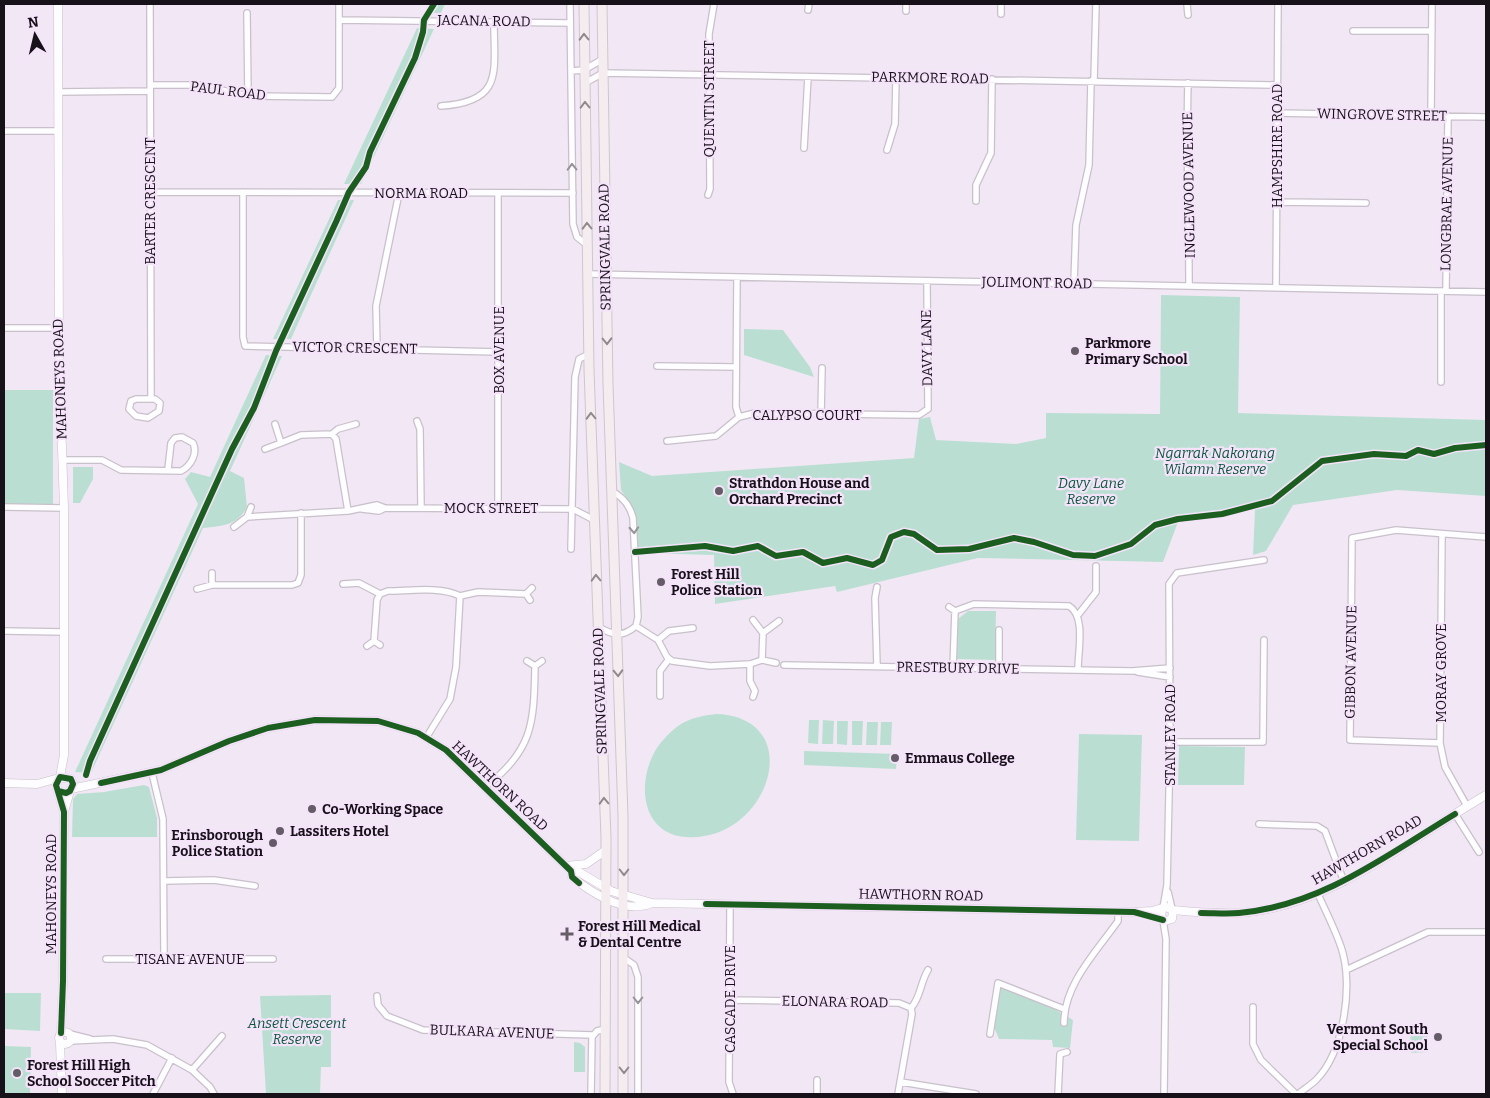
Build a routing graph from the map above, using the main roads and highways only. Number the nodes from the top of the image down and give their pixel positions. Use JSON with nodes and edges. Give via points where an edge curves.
{"nodes":[{"id":1,"x":58,"y":4,"type":"edge"},
{"id":2,"x":584,"y":4,"type":"edge"},
{"id":3,"x":602,"y":4,"type":"edge"},
{"id":4,"x":64,"y":755,"type":"junction"},
{"id":5,"x":60,"y":778,"type":"junction"},
{"id":6,"x":70,"y":779,"type":"junction"},
{"id":7,"x":4,"y":783,"type":"edge"},
{"id":8,"x":37,"y":784,"type":"junction"},
{"id":9,"x":88,"y":784,"type":"junction"},
{"id":10,"x":58,"y":790,"type":"junction"},
{"id":11,"x":71,"y":790,"type":"junction"},
{"id":12,"x":1486,"y":795,"type":"edge"},
{"id":13,"x":64,"y":812,"type":"junction"},
{"id":14,"x":606,"y":850,"type":"junction"},
{"id":15,"x":569,"y":868,"type":"junction"},
{"id":16,"x":606,"y":889,"type":"junction"},
{"id":17,"x":606,"y":899,"type":"junction"},
{"id":18,"x":624,"y":900,"type":"junction"},
{"id":19,"x":1162,"y":908,"type":"junction"},
{"id":20,"x":1173,"y":909,"type":"junction"},
{"id":21,"x":1134,"y":912,"type":"junction"},
{"id":22,"x":1201,"y":913,"type":"junction"},
{"id":23,"x":1168,"y":919,"type":"junction"},
{"id":24,"x":68,"y":1037,"type":"junction"},
{"id":25,"x":62,"y":1078,"type":"junction"},
{"id":26,"x":62,"y":1094,"type":"edge"},
{"id":27,"x":605,"y":1094,"type":"edge"},
{"id":28,"x":624,"y":1094,"type":"edge"}],
"edges":[{"from":1,"to":4,"type":"main road","name":"MAHONEYS ROAD"},
{"from":14,"to":2,"type":"highway","name":"SPRINGVALE ROAD","one_way":true,"via":[[589,354]]},
{"from":3,"to":18,"type":"highway","name":"SPRINGVALE ROAD","one_way":true,"via":[[611,491]]},
{"from":4,"to":5,"type":"main road","name":"MAHONEYS ROAD"},
{"from":4,"to":6,"type":"main road","name":"MAHONEYS ROAD"},
{"from":5,"to":6,"type":"main road"},
{"from":5,"to":8,"type":"main road"},
{"from":5,"to":10,"type":"main road","via":[[56,782]]},
{"from":6,"to":9,"type":"main road","name":"HAWTHORN ROAD"},
{"from":6,"to":11,"type":"main road","via":[[73,784]]},
{"from":7,"to":8,"type":"main road"},
{"from":8,"to":10,"type":"main road"},
{"from":9,"to":11,"type":"main road","name":"HAWTHORN ROAD"},
{"from":9,"to":15,"type":"main road","name":"HAWTHORN ROAD","via":[[152,773],[240,736],[268,728],[309,721],[378,721],[408,729],[451,754]]},
{"from":10,"to":11,"type":"main road","via":[[66,793]]},
{"from":10,"to":13,"type":"main road","name":"MAHONEYS ROAD"},
{"from":11,"to":13,"type":"main road","name":"MAHONEYS ROAD"},
{"from":12,"to":22,"type":"main road","name":"HAWTHORN ROAD","via":[[1344,882],[1318,894],[1268,909]]},
{"from":13,"to":24,"type":"main road","name":"MAHONEYS ROAD","via":[[63,997]]},
{"from":14,"to":15,"type":"main road","via":[[586,864]]},
{"from":14,"to":16,"type":"highway","name":"SPRINGVALE ROAD"},
{"from":15,"to":16,"type":"main road","name":"HAWTHORN ROAD"},
{"from":15,"to":17,"type":"main road","name":"HAWTHORN ROAD","via":[[572,877]]},
{"from":16,"to":17,"type":"highway","name":"SPRINGVALE ROAD"},
{"from":16,"to":18,"type":"main road","name":"HAWTHORN ROAD"},
{"from":17,"to":18,"type":"main road","name":"HAWTHORN ROAD"},
{"from":17,"to":27,"type":"highway","name":"SPRINGVALE ROAD"},
{"from":18,"to":21,"type":"main road","name":"HAWTHORN ROAD"},
{"from":18,"to":28,"type":"highway","name":"SPRINGVALE ROAD","one_way":true},
{"from":19,"to":20,"type":"main road","name":"HAWTHORN ROAD"},
{"from":19,"to":21,"type":"main road","name":"HAWTHORN ROAD"},
{"from":19,"to":23,"type":"main road","via":[[1160,916]]},
{"from":20,"to":22,"type":"main road","name":"HAWTHORN ROAD"},
{"from":20,"to":23,"type":"main road"},
{"from":21,"to":23,"type":"main road","name":"HAWTHORN ROAD"},
{"from":22,"to":23,"type":"main road","name":"HAWTHORN ROAD"},
{"from":24,"to":25,"type":"main road","name":"MAHONEYS ROAD"},
{"from":24,"to":25,"type":"main road","name":"MAHONEYS ROAD","via":[[58,1038]]},
{"from":25,"to":26,"type":"main road","name":"MAHONEYS ROAD"}]}
